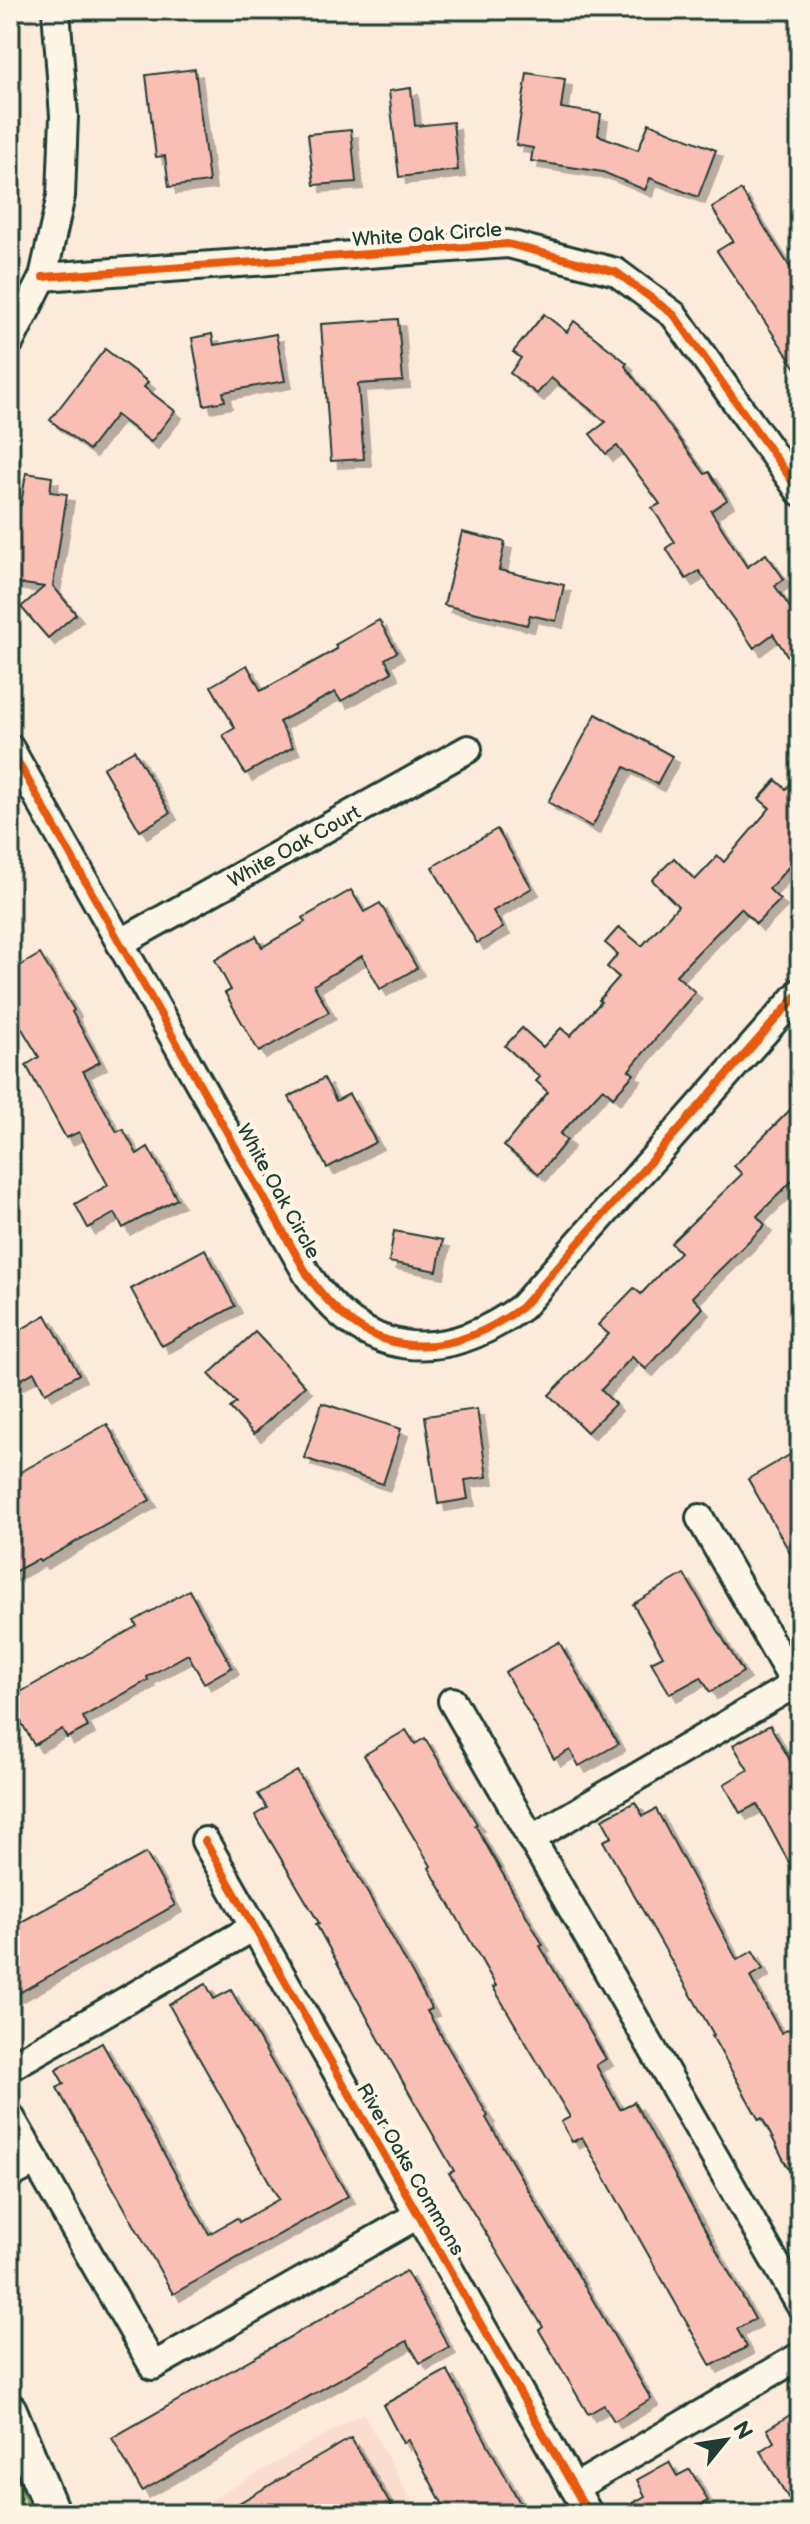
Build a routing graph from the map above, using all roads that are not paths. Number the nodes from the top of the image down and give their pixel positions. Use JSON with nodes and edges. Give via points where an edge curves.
{"nodes":[{"id":1,"x":56,"y":10,"type":"edge"},
{"id":2,"x":43,"y":277,"type":"junction"},
{"id":3,"x":10,"y":342,"type":"edge"},
{"id":4,"x":800,"y":492,"type":"edge"},
{"id":5,"x":10,"y":748,"type":"edge"},
{"id":6,"x":468,"y":749,"type":"dead end"},
{"id":7,"x":120,"y":943,"type":"junction"},
{"id":8,"x":800,"y":992,"type":"edge"},
{"id":9,"x":700,"y":1518,"type":"dead end"},
{"id":10,"x":798,"y":1689,"type":"edge"},
{"id":11,"x":452,"y":1701,"type":"dead end"},
{"id":12,"x":531,"y":1839,"type":"junction"},
{"id":13,"x":205,"y":1841,"type":"dead end"},
{"id":14,"x":254,"y":1927,"type":"junction"},
{"id":15,"x":10,"y":2067,"type":"edge"},
{"id":16,"x":10,"y":2116,"type":"edge"},
{"id":17,"x":36,"y":2161,"type":"junction"},
{"id":18,"x":10,"y":2175,"type":"edge"},
{"id":19,"x":418,"y":2215,"type":"junction"},
{"id":20,"x":800,"y":2305,"type":"edge"},
{"id":21,"x":800,"y":2356,"type":"edge"},
{"id":22,"x":10,"y":2410,"type":"edge"},
{"id":23,"x":574,"y":2488,"type":"junction"},
{"id":24,"x":53,"y":2514,"type":"edge"},
{"id":25,"x":589,"y":2514,"type":"edge"}],
"edges":[{"from":1,"to":2,"type":"street","via":[[64,116],[61,196]]},
{"from":2,"to":3,"type":"street"},
{"from":2,"to":4,"type":"street","name":"White Oak Circle","via":[[508,244],[616,272],[674,315]]},
{"from":5,"to":7,"type":"street","name":"White Oak Circle"},
{"from":6,"to":7,"type":"street","name":"White Oak Court"},
{"from":7,"to":8,"type":"street","name":"White Oak Circle","via":[[322,1296],[367,1332],[425,1347],[470,1337],[522,1307]]},
{"from":9,"to":10,"type":"street"},
{"from":10,"to":12,"type":"street"},
{"from":11,"to":12,"type":"street"},
{"from":12,"to":20,"type":"street"},
{"from":13,"to":14,"type":"street","name":"River Oaks Commons"},
{"from":14,"to":15,"type":"street"},
{"from":14,"to":19,"type":"street","name":"River Oaks Commons"},
{"from":16,"to":17,"type":"street","name":"River Oaks Commons"},
{"from":17,"to":18,"type":"street"},
{"from":17,"to":19,"type":"street","name":"River Oaks Commons","via":[[153,2366]]},
{"from":19,"to":23,"type":"street","name":"River Oaks Commons"},
{"from":21,"to":23,"type":"street"},
{"from":22,"to":24,"type":"street"},
{"from":23,"to":25,"type":"street","name":"River Oaks Commons"}]}
